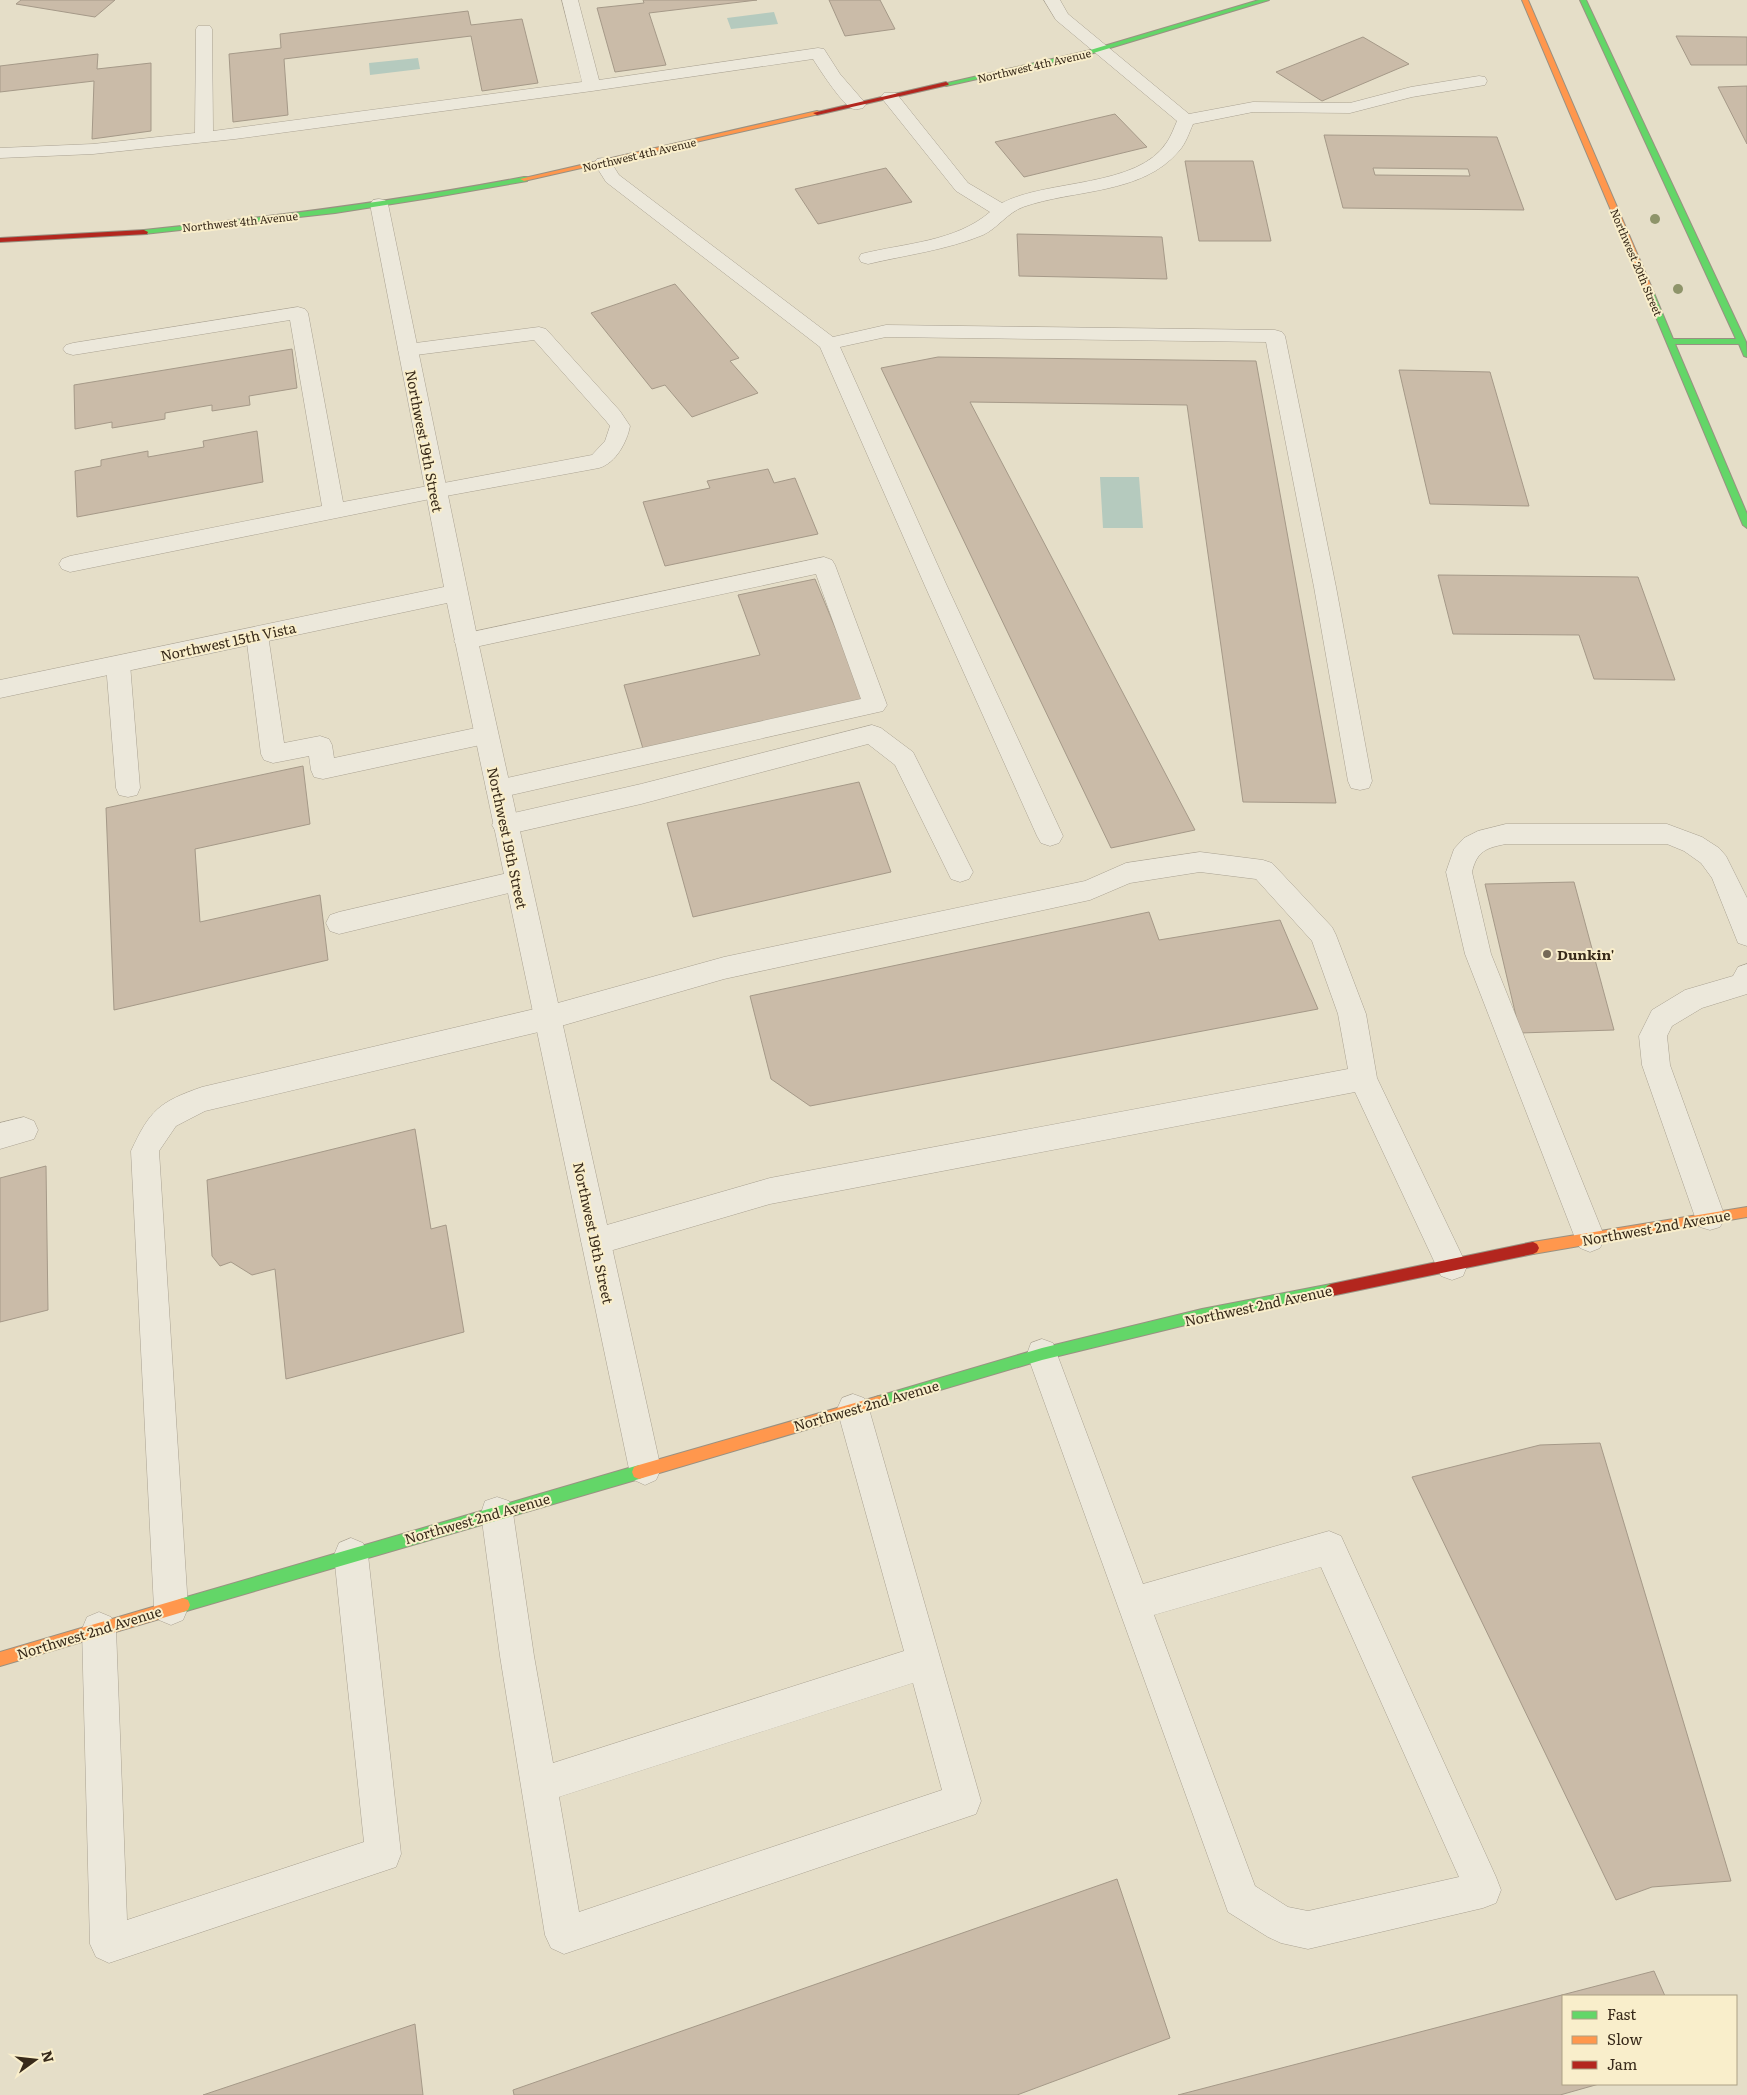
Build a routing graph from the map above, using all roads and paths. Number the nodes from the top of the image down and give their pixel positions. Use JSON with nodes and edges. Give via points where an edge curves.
{"nodes":[{"id":1,"x":570,"y":0,"type":"edge"},
{"id":2,"x":1052,"y":0,"type":"edge"},
{"id":3,"x":1266,"y":0,"type":"edge"},
{"id":4,"x":1525,"y":0,"type":"edge"},
{"id":5,"x":1583,"y":0,"type":"edge"},
{"id":6,"x":204,"y":28,"type":"dead end"},
{"id":7,"x":1102,"y":49,"type":"junction"},
{"id":8,"x":1479,"y":81,"type":"dead end"},
{"id":9,"x":592,"y":86,"type":"junction"},
{"id":10,"x":890,"y":97,"type":"junction"},
{"id":11,"x":858,"y":104,"type":"junction"},
{"id":12,"x":1186,"y":120,"type":"junction"},
{"id":13,"x":204,"y":137,"type":"junction"},
{"id":14,"x":0,"y":153,"type":"edge"},
{"id":15,"x":604,"y":162,"type":"junction"},
{"id":16,"x":379,"y":204,"type":"junction"},
{"id":17,"x":1002,"y":211,"type":"junction"},
{"id":18,"x":0,"y":240,"type":"edge"},
{"id":19,"x":868,"y":258,"type":"dead end"},
{"id":20,"x":1671,"y":341,"type":"junction"},
{"id":21,"x":1742,"y":342,"type":"junction"},
{"id":22,"x":829,"y":344,"type":"junction"},
{"id":23,"x":73,"y":349,"type":"dead end"},
{"id":24,"x":408,"y":350,"type":"junction"},
{"id":25,"x":1747,"y":354,"type":"edge"},
{"id":26,"x":435,"y":491,"type":"junction"},
{"id":27,"x":334,"y":511,"type":"junction"},
{"id":28,"x":1747,"y":525,"type":"edge"},
{"id":29,"x":70,"y":564,"type":"dead end"},
{"id":30,"x":456,"y":593,"type":"junction"},
{"id":31,"x":257,"y":635,"type":"junction"},
{"id":32,"x":466,"y":642,"type":"junction"},
{"id":33,"x":118,"y":664,"type":"junction"},
{"id":34,"x":0,"y":689,"type":"edge"},
{"id":35,"x":486,"y":734,"type":"junction"},
{"id":36,"x":1360,"y":782,"type":"dead end"},
{"id":37,"x":128,"y":788,"type":"dead end"},
{"id":38,"x":498,"y":789,"type":"junction"},
{"id":39,"x":505,"y":825,"type":"junction"},
{"id":40,"x":1050,"y":836,"type":"dead end"},
{"id":41,"x":960,"y":872,"type":"dead end"},
{"id":42,"x":517,"y":881,"type":"junction"},
{"id":43,"x":339,"y":923,"type":"dead end"},
{"id":44,"x":1747,"y":935,"type":"edge"},
{"id":45,"x":1747,"y":974,"type":"edge"},
{"id":46,"x":548,"y":1018,"type":"junction"},
{"id":47,"x":1363,"y":1078,"type":"junction"},
{"id":48,"x":1747,"y":1212,"type":"edge"},
{"id":49,"x":1710,"y":1217,"type":"junction"},
{"id":50,"x":1590,"y":1238,"type":"junction"},
{"id":51,"x":596,"y":1241,"type":"junction"},
{"id":52,"x":1452,"y":1266,"type":"junction"},
{"id":53,"x":1042,"y":1354,"type":"junction"},
{"id":54,"x":854,"y":1409,"type":"junction"},
{"id":55,"x":645,"y":1469,"type":"junction"},
{"id":56,"x":497,"y":1513,"type":"junction"},
{"id":57,"x":351,"y":1555,"type":"junction"},
{"id":58,"x":1133,"y":1604,"type":"junction"},
{"id":59,"x":171,"y":1608,"type":"junction"},
{"id":60,"x":99,"y":1629,"type":"junction"},
{"id":61,"x":0,"y":1658,"type":"edge"},
{"id":62,"x":924,"y":1662,"type":"junction"},
{"id":63,"x":538,"y":1785,"type":"junction"}],
"edges":[{"from":1,"to":9,"type":"street"},
{"from":2,"to":7,"type":"street","via":[[1062,17]]},
{"from":3,"to":7,"type":"street","name":"Northwest 4th Avenue"},
{"from":4,"to":20,"type":"street","name":"Northwest 20th Street"},
{"from":5,"to":21,"type":"street"},
{"from":6,"to":13,"type":"street"},
{"from":7,"to":10,"type":"street","name":"Northwest 4th Avenue"},
{"from":7,"to":12,"type":"street"},
{"from":8,"to":12,"type":"street","via":[[1411,92],[1350,108],[1253,106]]},
{"from":9,"to":11,"type":"street","via":[[818,53],[833,77]]},
{"from":9,"to":13,"type":"street"},
{"from":10,"to":11,"type":"street","name":"Northwest 4th Avenue"},
{"from":10,"to":17,"type":"street","via":[[962,187]]},
{"from":11,"to":15,"type":"street","name":"Northwest 4th Avenue"},
{"from":12,"to":17,"type":"street","via":[[1173,147],[1143,170],[1120,179],[1039,196]]},
{"from":13,"to":14,"type":"street","via":[[93,149]]},
{"from":15,"to":16,"type":"street","name":"Northwest 4th Avenue","via":[[458,192]]},
{"from":15,"to":22,"type":"street","via":[[612,178]]},
{"from":16,"to":18,"type":"street","name":"Northwest 4th Avenue","via":[[112,235]]},
{"from":16,"to":24,"type":"street","name":"Northwest 19th Street"},
{"from":17,"to":19,"type":"street","via":[[981,229],[964,236]]},
{"from":20,"to":21,"type":"street"},
{"from":20,"to":28,"type":"street","name":"Northwest 20th Street"},
{"from":21,"to":25,"type":"street"},
{"from":22,"to":36,"type":"street","via":[[886,331],[1275,336]]},
{"from":22,"to":40,"type":"street"},
{"from":23,"to":27,"type":"street","via":[[298,313]]},
{"from":24,"to":26,"type":"street","name":"Northwest 19th Street"},
{"from":24,"to":26,"type":"street","via":[[539,333],[620,426],[619,436],[599,462]]},
{"from":26,"to":27,"type":"street"},
{"from":26,"to":30,"type":"street","name":"Northwest 19th Street"},
{"from":27,"to":29,"type":"street"},
{"from":30,"to":31,"type":"street","name":"Northwest 15th Vista"},
{"from":30,"to":32,"type":"street","name":"Northwest 19th Street"},
{"from":31,"to":33,"type":"street","name":"Northwest 15th Vista"},
{"from":31,"to":35,"type":"street","via":[[273,754],[320,745],[323,770]]},
{"from":32,"to":35,"type":"street","name":"Northwest 19th Street"},
{"from":32,"to":38,"type":"street","via":[[824,565],[875,705]]},
{"from":33,"to":34,"type":"street","name":"Northwest 15th Vista"},
{"from":33,"to":37,"type":"street"},
{"from":35,"to":38,"type":"street","name":"Northwest 19th Street"},
{"from":38,"to":39,"type":"street","name":"Northwest 19th Street"},
{"from":39,"to":41,"type":"street","via":[[641,794],[872,734],[904,759]]},
{"from":39,"to":42,"type":"street","name":"Northwest 19th Street"},
{"from":42,"to":43,"type":"street"},
{"from":42,"to":46,"type":"street","name":"Northwest 19th Street"},
{"from":44,"to":50,"type":"street","via":[[1718,862],[1688,841],[1667,834],[1506,834],[1473,845],[1463,856],[1459,872],[1478,954]]},
{"from":45,"to":49,"type":"street","via":[[1742,984],[1695,998],[1662,1018],[1653,1036],[1656,1065]]},
{"from":46,"to":47,"type":"street","via":[[724,968],[1090,890],[1126,873],[1200,862],[1263,870],[1324,935],[1352,1014]]},
{"from":46,"to":51,"type":"street","name":"Northwest 19th Street"},
{"from":46,"to":59,"type":"street","via":[[202,1099],[175,1110],[156,1126],[145,1151],[146,1189]]},
{"from":47,"to":51,"type":"street","via":[[770,1190]]},
{"from":47,"to":52,"type":"street"},
{"from":48,"to":49,"type":"street","name":"Northwest 2nd Avenue"},
{"from":49,"to":50,"type":"street","name":"Northwest 2nd Avenue"},
{"from":50,"to":52,"type":"street","name":"Northwest 2nd Avenue"},
{"from":51,"to":55,"type":"street","name":"Northwest 19th Street"},
{"from":52,"to":53,"type":"street","name":"Northwest 2nd Avenue","via":[[1202,1315]]},
{"from":53,"to":54,"type":"street","name":"Northwest 2nd Avenue"},
{"from":53,"to":58,"type":"street"},
{"from":54,"to":55,"type":"street","name":"Northwest 2nd Avenue"},
{"from":54,"to":62,"type":"street"},
{"from":55,"to":56,"type":"street","name":"Northwest 2nd Avenue"},
{"from":56,"to":57,"type":"street","name":"Northwest 2nd Avenue"},
{"from":56,"to":63,"type":"street"},
{"from":57,"to":59,"type":"street","name":"Northwest 2nd Avenue"},
{"from":57,"to":60,"type":"street","via":[[383,1854],[108,1944]]},
{"from":58,"to":58,"type":"street","via":[[1241,1899],[1280,1924],[1308,1930],[1483,1890],[1329,1548]]},
{"from":59,"to":60,"type":"street","name":"Northwest 2nd Avenue"},
{"from":60,"to":61,"type":"street","name":"Northwest 2nd Avenue"},
{"from":62,"to":63,"type":"street"},
{"from":62,"to":63,"type":"street","via":[[963,1801],[564,1935]]}]}
